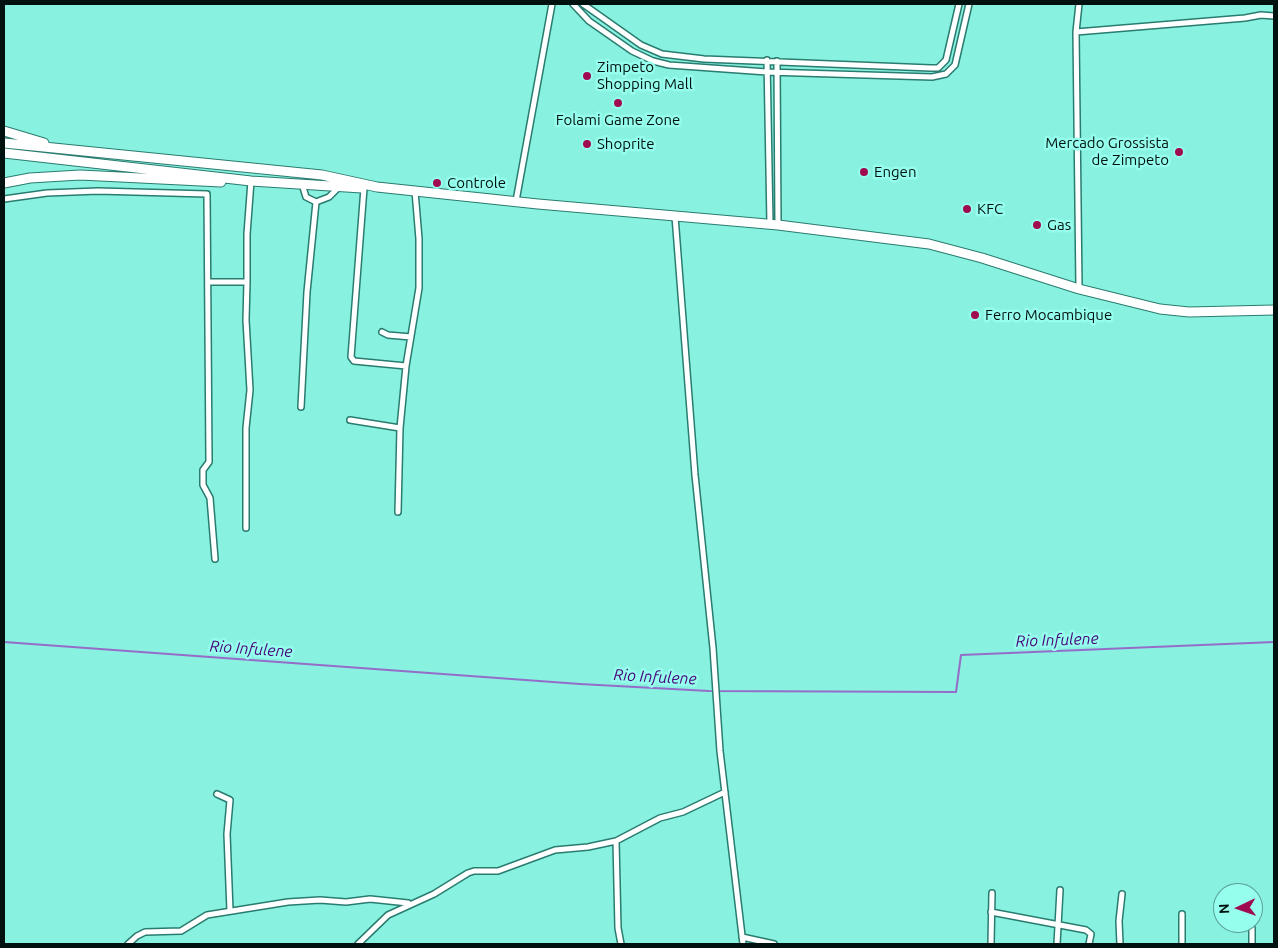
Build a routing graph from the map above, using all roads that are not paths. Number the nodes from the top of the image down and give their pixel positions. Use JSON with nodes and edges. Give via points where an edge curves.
{"nodes":[{"id":1,"x":552,"y":4,"type":"edge"},
{"id":2,"x":572,"y":4,"type":"edge"},
{"id":3,"x":583,"y":4,"type":"edge"},
{"id":4,"x":959,"y":4,"type":"edge"},
{"id":5,"x":969,"y":4,"type":"edge"},
{"id":6,"x":1078,"y":4,"type":"edge"},
{"id":7,"x":1274,"y":16,"type":"edge"},
{"id":8,"x":1076,"y":32,"type":"junction"},
{"id":9,"x":767,"y":60,"type":"junction"},
{"id":10,"x":777,"y":61,"type":"junction"},
{"id":11,"x":767,"y":72,"type":"junction"},
{"id":12,"x":777,"y":72,"type":"junction"},
{"id":13,"x":4,"y":131,"type":"edge"},
{"id":14,"x":4,"y":143,"type":"edge"},
{"id":15,"x":60,"y":148,"type":"junction"},
{"id":16,"x":4,"y":153,"type":"edge"},
{"id":17,"x":250,"y":180,"type":"junction"},
{"id":18,"x":207,"y":181,"type":"junction"},
{"id":19,"x":4,"y":183,"type":"edge"},
{"id":20,"x":302,"y":184,"type":"junction"},
{"id":21,"x":339,"y":187,"type":"junction"},
{"id":22,"x":377,"y":187,"type":"junction"},
{"id":23,"x":364,"y":188,"type":"junction"},
{"id":24,"x":415,"y":191,"type":"junction"},
{"id":25,"x":207,"y":194,"type":"junction"},
{"id":26,"x":4,"y":199,"type":"edge"},
{"id":27,"x":516,"y":201,"type":"junction"},
{"id":28,"x":316,"y":202,"type":"junction"},
{"id":29,"x":675,"y":214,"type":"junction"},
{"id":30,"x":774,"y":225,"type":"junction"},
{"id":31,"x":208,"y":282,"type":"junction"},
{"id":32,"x":247,"y":282,"type":"junction"},
{"id":33,"x":1079,"y":289,"type":"junction"},
{"id":34,"x":1274,"y":310,"type":"edge"},
{"id":35,"x":382,"y":332,"type":"dead end"},
{"id":36,"x":411,"y":336,"type":"junction"},
{"id":37,"x":406,"y":366,"type":"junction"},
{"id":38,"x":301,"y":407,"type":"dead end"},
{"id":39,"x":350,"y":420,"type":"dead end"},
{"id":40,"x":400,"y":428,"type":"junction"},
{"id":41,"x":398,"y":512,"type":"dead end"},
{"id":42,"x":246,"y":528,"type":"dead end"},
{"id":43,"x":215,"y":559,"type":"dead end"},
{"id":44,"x":725,"y":792,"type":"junction"},
{"id":45,"x":217,"y":794,"type":"dead end"},
{"id":46,"x":616,"y":840,"type":"junction"},
{"id":47,"x":1060,"y":890,"type":"dead end"},
{"id":48,"x":992,"y":893,"type":"dead end"},
{"id":49,"x":1122,"y":894,"type":"dead end"},
{"id":50,"x":409,"y":903,"type":"junction"},
{"id":51,"x":230,"y":911,"type":"junction"},
{"id":52,"x":991,"y":912,"type":"junction"},
{"id":53,"x":1182,"y":914,"type":"dead end"},
{"id":54,"x":1059,"y":926,"type":"junction"},
{"id":55,"x":742,"y":937,"type":"junction"},
{"id":56,"x":128,"y":944,"type":"edge"},
{"id":57,"x":358,"y":944,"type":"edge"},
{"id":58,"x":621,"y":944,"type":"edge"},
{"id":59,"x":743,"y":944,"type":"edge"},
{"id":60,"x":774,"y":944,"type":"edge"},
{"id":61,"x":991,"y":944,"type":"edge"},
{"id":62,"x":1056,"y":944,"type":"edge"},
{"id":63,"x":1089,"y":944,"type":"edge"},
{"id":64,"x":1120,"y":944,"type":"edge"},
{"id":65,"x":1182,"y":944,"type":"edge"}],
"edges":[{"from":1,"to":27,"type":"street"},
{"from":2,"to":11,"type":"street","via":[[612,38],[653,61],[696,68]]},
{"from":3,"to":9,"type":"street","via":[[641,45],[662,54],[696,59]]},
{"from":4,"to":10,"type":"street","via":[[948,54],[938,68]]},
{"from":5,"to":12,"type":"street","via":[[955,65],[946,74],[932,77]]},
{"from":6,"to":8,"type":"street"},
{"from":7,"to":8,"type":"street"},
{"from":8,"to":33,"type":"street"},
{"from":9,"to":10,"type":"street"},
{"from":9,"to":11,"type":"street"},
{"from":10,"to":12,"type":"street"},
{"from":11,"to":12,"type":"street"},
{"from":11,"to":30,"type":"street"},
{"from":12,"to":30,"type":"street"},
{"from":13,"to":15,"type":"highway"},
{"from":14,"to":15,"type":"highway"},
{"from":15,"to":22,"type":"highway","via":[[322,175]]},
{"from":16,"to":17,"type":"highway"},
{"from":17,"to":18,"type":"highway","via":[[232,183]]},
{"from":17,"to":20,"type":"highway"},
{"from":17,"to":32,"type":"street"},
{"from":18,"to":19,"type":"highway","via":[[80,175]]},
{"from":18,"to":25,"type":"street"},
{"from":20,"to":21,"type":"highway"},
{"from":20,"to":28,"type":"street","via":[[306,197]]},
{"from":21,"to":23,"type":"highway"},
{"from":21,"to":28,"type":"street"},
{"from":22,"to":23,"type":"highway"},
{"from":22,"to":24,"type":"highway"},
{"from":23,"to":37,"type":"street","via":[[351,357],[354,361]]},
{"from":24,"to":27,"type":"highway"},
{"from":24,"to":36,"type":"street","via":[[418,288]]},
{"from":25,"to":26,"type":"street","via":[[98,191]]},
{"from":25,"to":31,"type":"street"},
{"from":27,"to":29,"type":"highway"},
{"from":28,"to":38,"type":"street"},
{"from":29,"to":30,"type":"highway"},
{"from":29,"to":44,"type":"street","via":[[695,475]]},
{"from":30,"to":33,"type":"highway","via":[[929,244]]},
{"from":31,"to":32,"type":"street"},
{"from":31,"to":43,"type":"street","via":[[209,462],[203,470],[203,485],[210,498]]},
{"from":32,"to":42,"type":"street","via":[[250,390],[246,428]]},
{"from":33,"to":34,"type":"highway","via":[[1173,311]]},
{"from":35,"to":36,"type":"street"},
{"from":36,"to":37,"type":"street"},
{"from":37,"to":40,"type":"street"},
{"from":39,"to":40,"type":"street"},
{"from":40,"to":41,"type":"street"},
{"from":44,"to":46,"type":"street"},
{"from":44,"to":55,"type":"street"},
{"from":45,"to":51,"type":"street","via":[[230,800],[227,834]]},
{"from":46,"to":50,"type":"street","via":[[555,850],[498,871],[474,871],[434,894]]},
{"from":46,"to":58,"type":"street"},
{"from":47,"to":54,"type":"street"},
{"from":48,"to":52,"type":"street"},
{"from":49,"to":64,"type":"street"},
{"from":50,"to":51,"type":"street","via":[[370,899],[309,901]]},
{"from":50,"to":57,"type":"street","via":[[379,921]]},
{"from":51,"to":56,"type":"street","via":[[201,917],[181,930],[145,932]]},
{"from":52,"to":54,"type":"street"},
{"from":52,"to":61,"type":"street"},
{"from":53,"to":65,"type":"street"},
{"from":54,"to":62,"type":"street"},
{"from":54,"to":63,"type":"street","via":[[1088,931],[1091,934]]},
{"from":55,"to":59,"type":"street"},
{"from":55,"to":60,"type":"street"}]}
